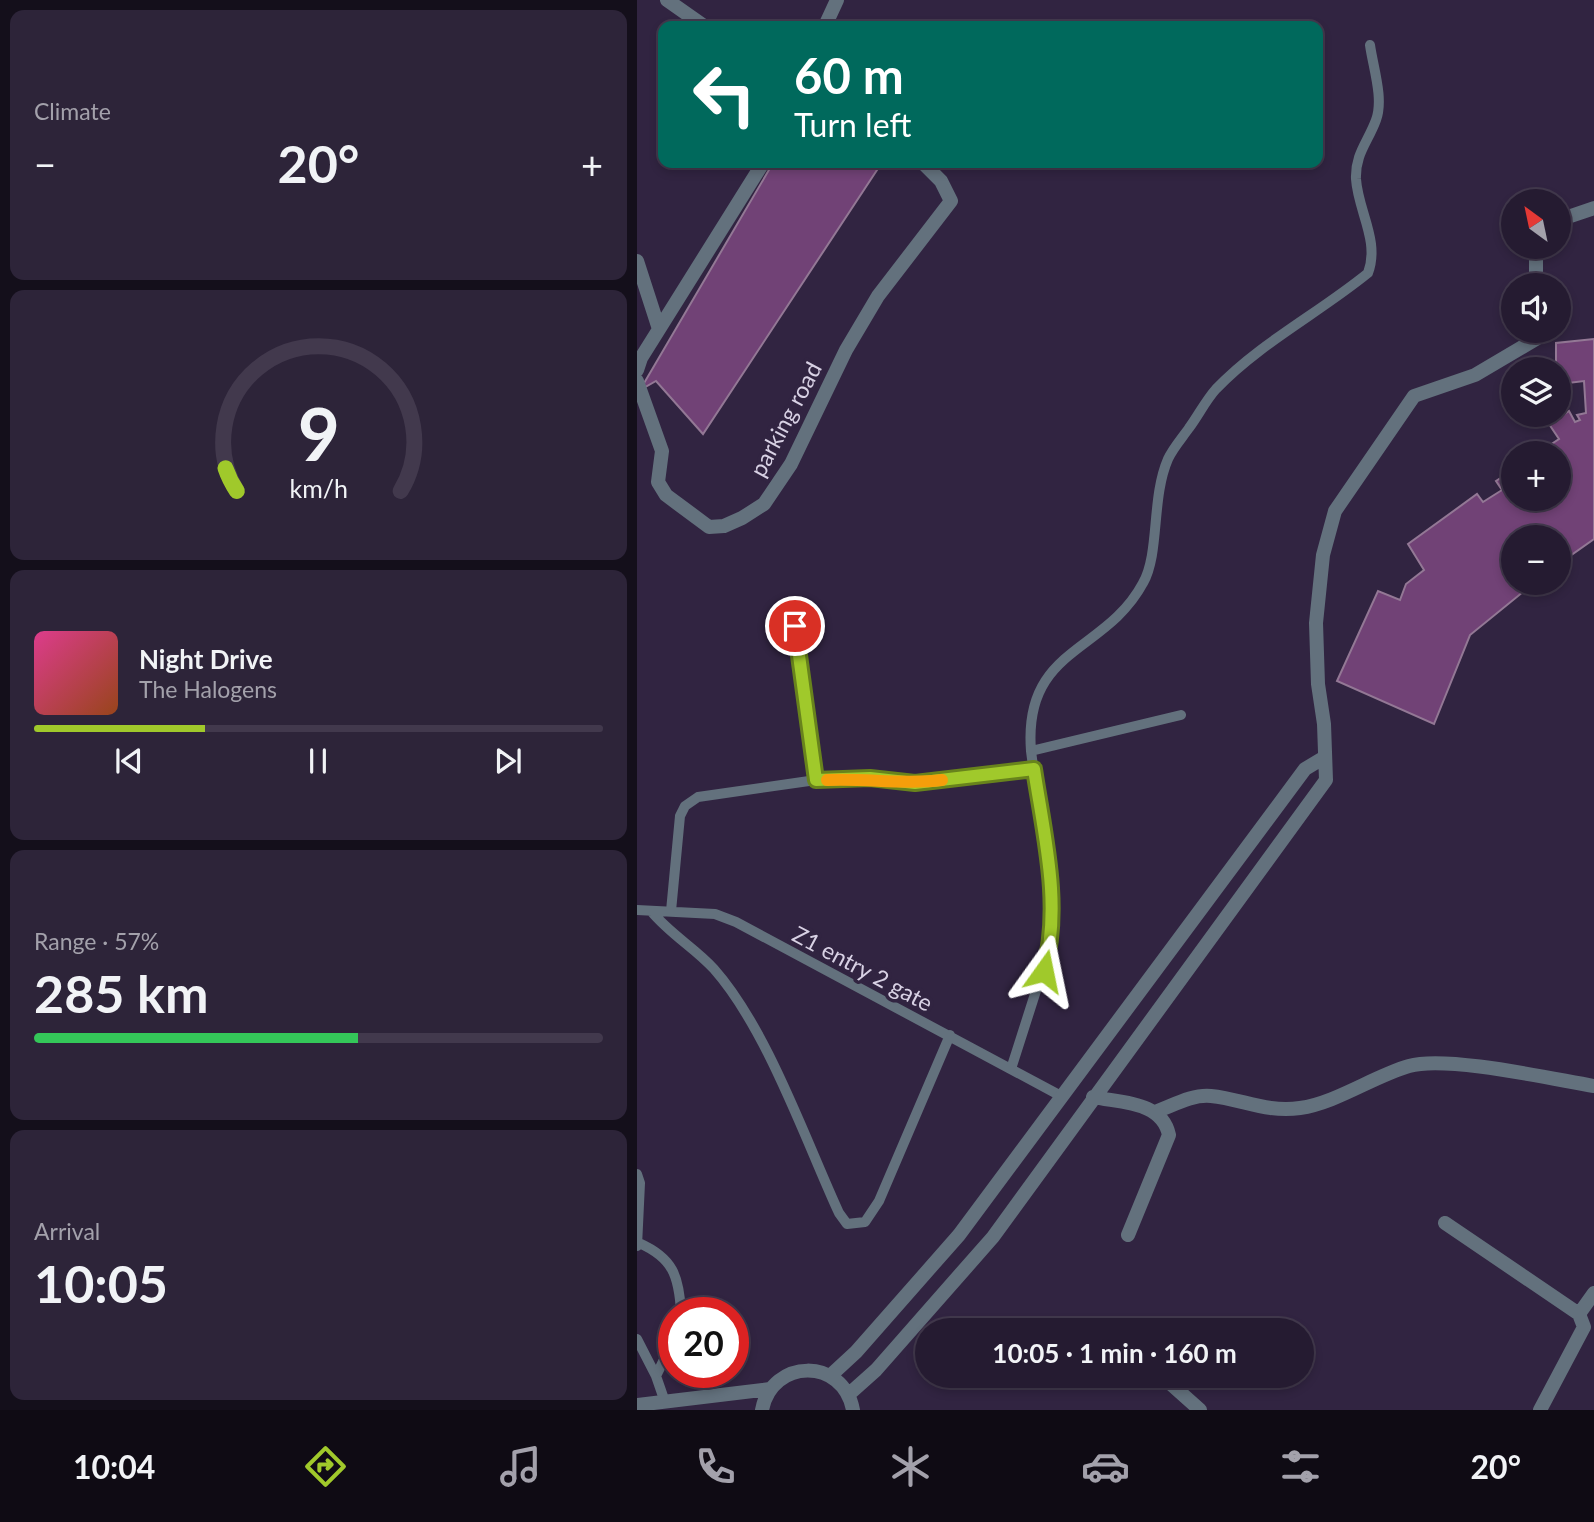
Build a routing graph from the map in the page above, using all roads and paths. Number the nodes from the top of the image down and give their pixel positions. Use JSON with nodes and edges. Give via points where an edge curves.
{"nodes":[{"id":1,"x":667,"y":0,"type":"edge"},
{"id":2,"x":837,"y":0,"type":"edge"},
{"id":3,"x":698,"y":21,"type":"edge"},
{"id":4,"x":827,"y":21,"type":"edge"},
{"id":5,"x":1370,"y":45,"type":"dead end"},
{"id":6,"x":760,"y":168,"type":"edge"},
{"id":7,"x":928,"y":168,"type":"edge"},
{"id":8,"x":1594,"y":208,"type":"edge"},
{"id":9,"x":1571,"y":216,"type":"edge"},
{"id":10,"x":637,"y":261,"type":"edge"},
{"id":11,"x":659,"y":329,"type":"junction"},
{"id":12,"x":1529,"y":343,"type":"edge"},
{"id":13,"x":637,"y":370,"type":"edge"},
{"id":14,"x":637,"y":381,"type":"edge"},
{"id":15,"x":795,"y":626,"type":"dead end"},
{"id":16,"x":1181,"y":715,"type":"dead end"},
{"id":17,"x":1031,"y":751,"type":"junction"},
{"id":18,"x":1325,"y":757,"type":"junction"},
{"id":19,"x":1034,"y":769,"type":"junction"},
{"id":20,"x":816,"y":780,"type":"junction"},
{"id":21,"x":637,"y":911,"type":"edge"},
{"id":22,"x":651,"y":911,"type":"junction"},
{"id":23,"x":671,"y":911,"type":"junction"},
{"id":24,"x":950,"y":1035,"type":"junction"},
{"id":25,"x":1011,"y":1069,"type":"junction"},
{"id":26,"x":1594,"y":1086,"type":"edge"},
{"id":27,"x":1061,"y":1096,"type":"junction"},
{"id":28,"x":1090,"y":1100,"type":"junction"},
{"id":29,"x":1156,"y":1112,"type":"junction"},
{"id":30,"x":637,"y":1174,"type":"edge"},
{"id":31,"x":1445,"y":1223,"type":"dead end"},
{"id":32,"x":1128,"y":1235,"type":"dead end"},
{"id":33,"x":638,"y":1245,"type":"edge"},
{"id":34,"x":1594,"y":1293,"type":"edge"},
{"id":35,"x":680,"y":1297,"type":"edge"},
{"id":36,"x":1579,"y":1314,"type":"junction"},
{"id":37,"x":637,"y":1339,"type":"edge"},
{"id":38,"x":658,"y":1372,"type":"edge"},
{"id":39,"x":656,"y":1376,"type":"junction"},
{"id":40,"x":830,"y":1376,"type":"junction"},
{"id":41,"x":1176,"y":1388,"type":"edge"},
{"id":42,"x":770,"y":1389,"type":"junction"},
{"id":43,"x":848,"y":1395,"type":"junction"},
{"id":44,"x":665,"y":1402,"type":"junction"},
{"id":45,"x":637,"y":1405,"type":"edge"},
{"id":46,"x":762,"y":1410,"type":"edge"},
{"id":47,"x":853,"y":1410,"type":"edge"},
{"id":48,"x":1201,"y":1410,"type":"edge"},
{"id":49,"x":1540,"y":1410,"type":"edge"}],
"edges":[{"from":1,"to":3,"type":"street"},
{"from":2,"to":4,"type":"street"},
{"from":5,"to":17,"type":"lane","via":[[1378,111],[1356,162],[1356,183],[1373,260],[1368,273],[1269,343],[1215,390],[1169,457],[1157,493],[1144,582],[1118,614],[1065,657],[1043,683],[1029,725]]},
{"from":6,"to":11,"type":"street"},
{"from":7,"to":14,"type":"street","name":"parking road","via":[[951,201],[878,296],[846,350],[791,464],[764,504],[723,526],[709,527],[666,495],[659,482],[663,451]]},
{"from":8,"to":9,"type":"street"},
{"from":10,"to":11,"type":"street"},
{"from":11,"to":13,"type":"street"},
{"from":12,"to":18,"type":"street","via":[[1475,375],[1414,396],[1335,511],[1323,555],[1316,623]]},
{"from":15,"to":20,"type":"lane"},
{"from":16,"to":17,"type":"lane"},
{"from":17,"to":19,"type":"lane"},
{"from":18,"to":27,"type":"street","via":[[1305,769]]},
{"from":18,"to":28,"type":"street","via":[[1326,780]]},
{"from":19,"to":20,"type":"lane","via":[[915,783],[870,778]]},
{"from":19,"to":25,"type":"lane","via":[[1053,917],[1050,947]]},
{"from":20,"to":23,"type":"lane","via":[[698,797],[685,806],[680,816]]},
{"from":21,"to":22,"type":"lane","name":"Z1 entry 2 gate"},
{"from":22,"to":23,"type":"lane","name":"Z1 entry 2 gate"},
{"from":22,"to":24,"type":"lane","via":[[713,968],[740,1005],[847,1224],[865,1222],[879,1201]]},
{"from":23,"to":24,"type":"lane","name":"Z1 entry 2 gate","via":[[736,922]]},
{"from":24,"to":25,"type":"lane","name":"Z1 entry 2 gate"},
{"from":25,"to":27,"type":"lane","name":"Z1 entry 2 gate"},
{"from":26,"to":29,"type":"street","via":[[1443,1063],[1412,1065],[1302,1108],[1280,1110],[1198,1096]]},
{"from":27,"to":28,"type":"street"},
{"from":27,"to":40,"type":"street","via":[[959,1235]]},
{"from":28,"to":29,"type":"street"},
{"from":28,"to":43,"type":"street","via":[[993,1237],[876,1370]]},
{"from":29,"to":32,"type":"street","via":[[1169,1135]]},
{"from":30,"to":33,"type":"lane"},
{"from":31,"to":36,"type":"street"},
{"from":33,"to":35,"type":"lane","via":[[660,1252],[671,1266]]},
{"from":34,"to":36,"type":"street"},
{"from":36,"to":49,"type":"street","via":[[1584,1327]]},
{"from":37,"to":39,"type":"lane"},
{"from":38,"to":39,"type":"lane"},
{"from":39,"to":44,"type":"lane"},
{"from":40,"to":42,"type":"street","via":[[819,1370],[791,1373]]},
{"from":40,"to":43,"type":"street"},
{"from":41,"to":48,"type":"street"},
{"from":42,"to":44,"type":"street"},
{"from":42,"to":46,"type":"street"},
{"from":43,"to":47,"type":"street"},
{"from":44,"to":45,"type":"street"}]}
